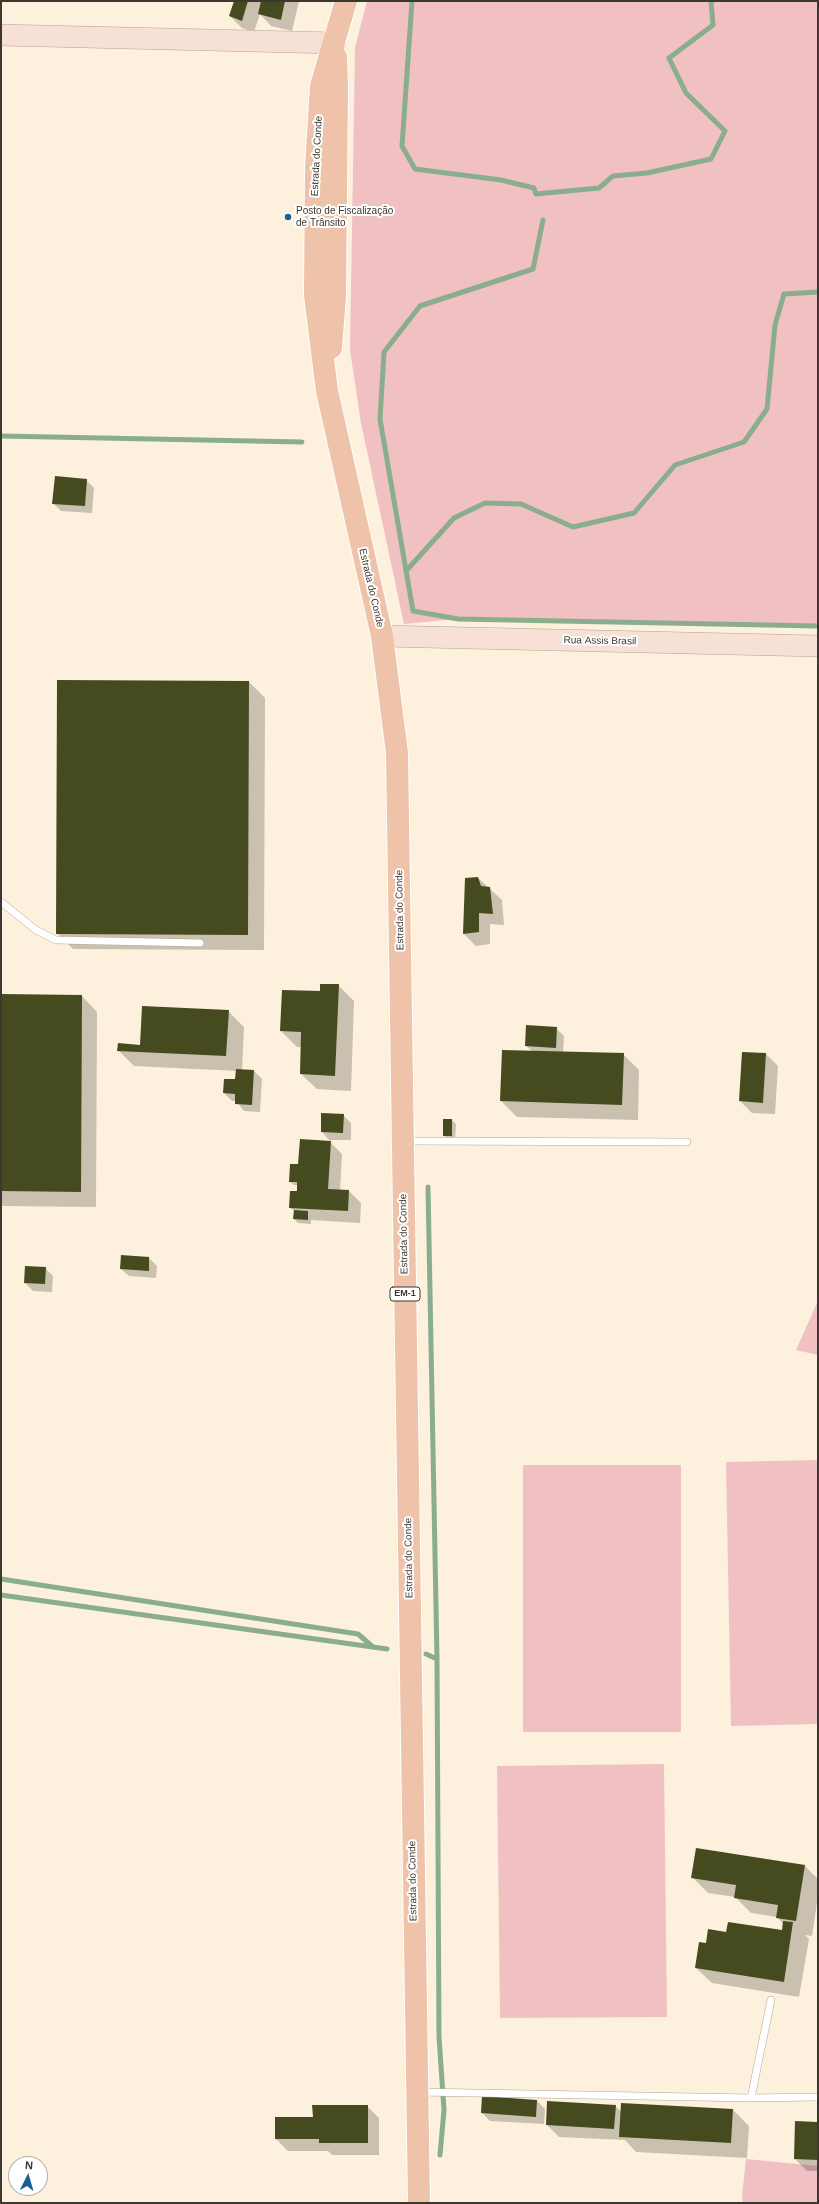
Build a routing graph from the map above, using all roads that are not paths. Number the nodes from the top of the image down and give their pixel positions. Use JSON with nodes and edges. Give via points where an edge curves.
{"nodes":[{"id":1,"x":346,"y":1,"type":"edge"},
{"id":2,"x":1,"y":35,"type":"edge"},
{"id":3,"x":335,"y":43,"type":"junction"},
{"id":4,"x":382,"y":636,"type":"junction"},
{"id":5,"x":818,"y":646,"type":"edge"},
{"id":6,"x":1,"y":902,"type":"edge"},
{"id":7,"x":200,"y":943,"type":"dead end"},
{"id":8,"x":403,"y":1141,"type":"junction"},
{"id":9,"x":687,"y":1142,"type":"dead end"},
{"id":10,"x":771,"y":2000,"type":"dead end"},
{"id":11,"x":426,"y":2092,"type":"junction"},
{"id":12,"x":818,"y":2097,"type":"edge"},
{"id":13,"x":751,"y":2098,"type":"junction"},
{"id":14,"x":419,"y":2203,"type":"edge"}],
"edges":[{"from":1,"to":3,"type":"main road","name":"Estrada do Conde","number":"EM-1"},
{"from":2,"to":3,"type":"street"},
{"from":3,"to":4,"type":"main road","name":"Estrada do Conde","number":"EM-1","via":[[338,87],[335,296],[327,391]]},
{"from":4,"to":5,"type":"street","name":"Rua Assis Brasil"},
{"from":4,"to":8,"type":"main road","name":"Estrada do Conde","number":"EM-1","via":[[397,753]]},
{"from":6,"to":7,"type":"lane","via":[[36,930],[56,940]]},
{"from":8,"to":9,"type":"lane"},
{"from":8,"to":11,"type":"main road","name":"Estrada do Conde","number":"EM-1"},
{"from":10,"to":13,"type":"lane"},
{"from":11,"to":13,"type":"lane"},
{"from":11,"to":14,"type":"main road","name":"Estrada do Conde","number":"EM-1"},
{"from":12,"to":13,"type":"lane"}]}
